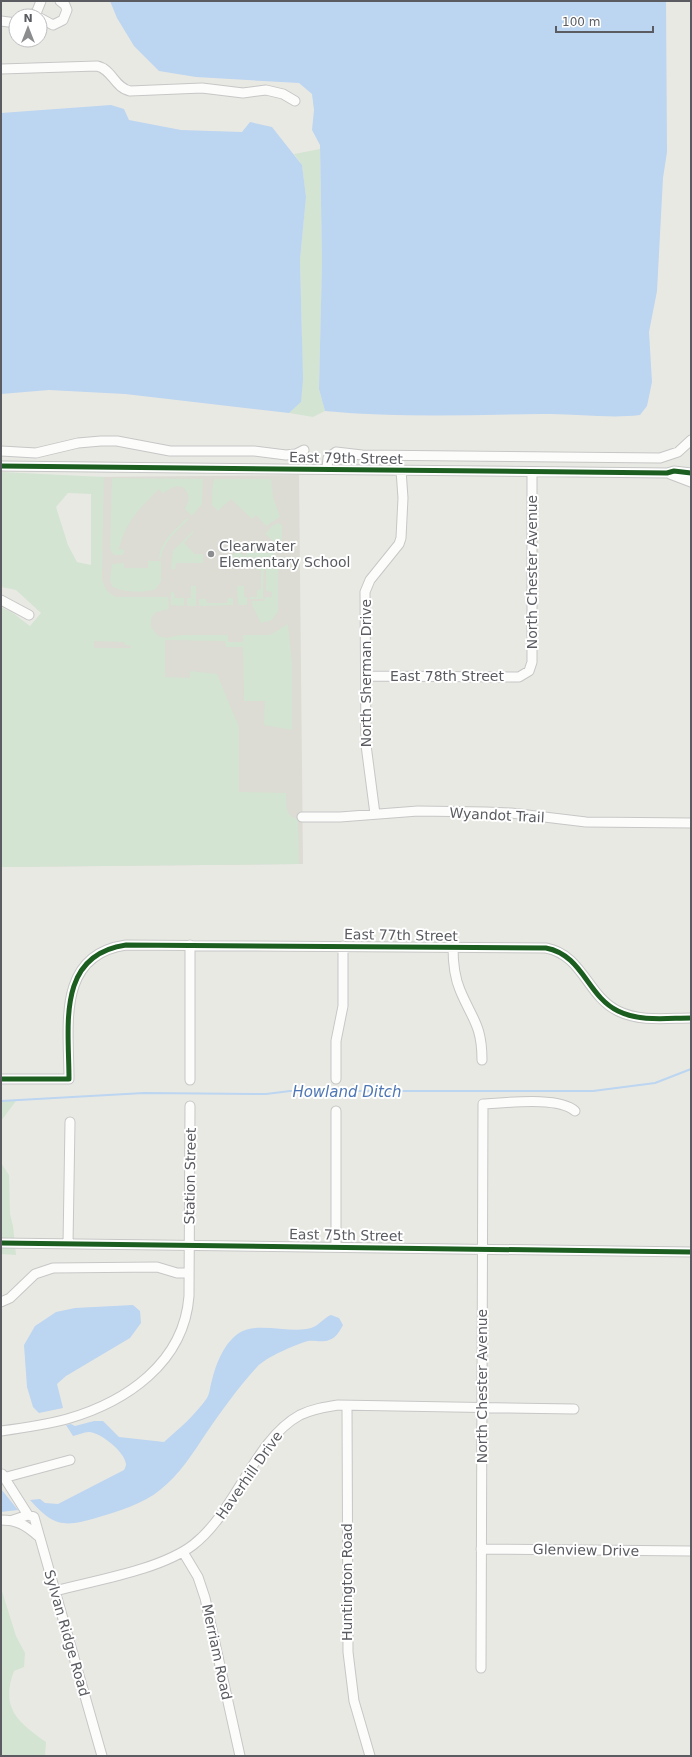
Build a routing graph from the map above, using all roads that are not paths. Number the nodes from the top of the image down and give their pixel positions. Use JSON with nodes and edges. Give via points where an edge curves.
{"nodes":[{"id":1,"x":60,"y":1,"type":"edge"},
{"id":2,"x":48,"y":22,"type":"edge"},
{"id":3,"x":1,"y":69,"type":"edge"},
{"id":4,"x":295,"y":101,"type":"dead end"},
{"id":5,"x":689,"y":442,"type":"edge"},
{"id":6,"x":304,"y":450,"type":"dead end"},
{"id":7,"x":1,"y":451,"type":"edge"},
{"id":8,"x":1,"y":466,"type":"edge"},
{"id":9,"x":327,"y":469,"type":"junction"},
{"id":10,"x":401,"y":470,"type":"junction"},
{"id":11,"x":532,"y":472,"type":"junction"},
{"id":12,"x":667,"y":472,"type":"junction"},
{"id":13,"x":691,"y":473,"type":"edge"},
{"id":14,"x":691,"y":482,"type":"edge"},
{"id":15,"x":1,"y":600,"type":"edge"},
{"id":16,"x":29,"y":615,"type":"dead end"},
{"id":17,"x":528,"y":672,"type":"joint"},
{"id":18,"x":366,"y":676,"type":"junction"},
{"id":19,"x":375,"y":814,"type":"junction"},
{"id":20,"x":302,"y":817,"type":"dead end"},
{"id":21,"x":691,"y":823,"type":"edge"},
{"id":22,"x":190,"y":945,"type":"junction"},
{"id":23,"x":343,"y":946,"type":"junction"},
{"id":24,"x":453,"y":947,"type":"junction"},
{"id":25,"x":691,"y":1018,"type":"edge"},
{"id":26,"x":482,"y":1060,"type":"dead end"},
{"id":27,"x":1,"y":1079,"type":"edge"},
{"id":28,"x":336,"y":1079,"type":"dead end"},
{"id":29,"x":190,"y":1080,"type":"dead end"},
{"id":30,"x":190,"y":1106,"type":"dead end"},
{"id":31,"x":336,"y":1111,"type":"dead end"},
{"id":32,"x":575,"y":1111,"type":"dead end"},
{"id":33,"x":70,"y":1122,"type":"dead end"},
{"id":34,"x":1,"y":1243,"type":"edge"},
{"id":35,"x":68,"y":1244,"type":"junction"},
{"id":36,"x":189,"y":1245,"type":"junction"},
{"id":37,"x":336,"y":1247,"type":"junction"},
{"id":38,"x":482,"y":1249,"type":"junction"},
{"id":39,"x":691,"y":1252,"type":"edge"},
{"id":40,"x":190,"y":1273,"type":"junction"},
{"id":41,"x":1,"y":1302,"type":"edge"},
{"id":42,"x":347,"y":1406,"type":"junction"},
{"id":43,"x":481,"y":1408,"type":"junction"},
{"id":44,"x":574,"y":1409,"type":"dead end"},
{"id":45,"x":1,"y":1432,"type":"edge"},
{"id":46,"x":70,"y":1460,"type":"dead end"},
{"id":47,"x":2,"y":1475,"type":"edge"},
{"id":48,"x":28,"y":1515,"type":"junction"},
{"id":49,"x":1,"y":1520,"type":"edge"},
{"id":50,"x":13,"y":1520,"type":"junction"},
{"id":51,"x":38,"y":1536,"type":"junction"},
{"id":52,"x":481,"y":1549,"type":"junction"},
{"id":53,"x":691,"y":1551,"type":"edge"},
{"id":54,"x":183,"y":1552,"type":"junction"},
{"id":55,"x":55,"y":1591,"type":"junction"},
{"id":56,"x":481,"y":1668,"type":"dead end"},
{"id":57,"x":102,"y":1756,"type":"edge"},
{"id":58,"x":240,"y":1756,"type":"edge"},
{"id":59,"x":370,"y":1756,"type":"edge"}],
"edges":[{"from":1,"to":2,"type":"street","via":[[68,10],[63,20],[53,24]]},
{"from":3,"to":4,"type":"street","via":[[97,66],[104,68],[121,87],[130,91],[202,88],[243,93],[266,90],[283,94]]},
{"from":5,"to":9,"type":"street","name":"East 79th Street","via":[[672,455],[660,458],[362,455],[336,452],[328,458]]},
{"from":6,"to":7,"type":"street","via":[[286,456],[254,451],[170,450],[101,441],[36,452]]},
{"from":8,"to":9,"type":"street","name":"East 79th Street"},
{"from":9,"to":10,"type":"street","name":"East 79th Street"},
{"from":10,"to":11,"type":"street","name":"East 79th Street"},
{"from":10,"to":18,"type":"street","name":"North Sherman Drive","via":[[401,538],[370,580],[366,590]]},
{"from":11,"to":12,"type":"street","name":"East 79th Street"},
{"from":11,"to":17,"type":"street","name":"North Chester Avenue","via":[[532,662]]},
{"from":12,"to":13,"type":"street","name":"East 79th Street"},
{"from":12,"to":14,"type":"street","name":"East 79th Street"},
{"from":15,"to":16,"type":"street"},
{"from":17,"to":18,"type":"street","name":"East 78th Street","via":[[518,677]]},
{"from":18,"to":19,"type":"street","name":"North Sherman Drive","via":[[366,745]]},
{"from":19,"to":20,"type":"street","name":"Wyandot Trail"},
{"from":19,"to":21,"type":"street","name":"Wyandot Trail","via":[[418,811],[486,812],[586,822]]},
{"from":22,"to":23,"type":"street","name":"East 77th Street"},
{"from":22,"to":27,"type":"street","name":"East 77th Street","via":[[116,946],[102,951],[88,962],[77,976],[70,997],[69,1078]]},
{"from":22,"to":29,"type":"street"},
{"from":23,"to":24,"type":"street","name":"East 77th Street"},
{"from":23,"to":28,"type":"street","via":[[343,1006],[336,1041]]},
{"from":24,"to":25,"type":"street","name":"East 77th Street","via":[[555,950],[572,960],[602,1000],[620,1012],[644,1018]]},
{"from":24,"to":26,"type":"street","via":[[460,990],[478,1025]]},
{"from":30,"to":36,"type":"street","name":"Station Street"},
{"from":31,"to":37,"type":"street"},
{"from":32,"to":38,"type":"street","name":"North Chester Avenue","via":[[566,1105],[547,1103],[483,1104]]},
{"from":33,"to":35,"type":"street"},
{"from":34,"to":35,"type":"street","name":"East 75th Street"},
{"from":35,"to":36,"type":"street","name":"East 75th Street"},
{"from":36,"to":37,"type":"street","name":"East 75th Street"},
{"from":36,"to":40,"type":"street","name":"Station Street"},
{"from":37,"to":38,"type":"street","name":"East 75th Street"},
{"from":38,"to":39,"type":"street","name":"East 75th Street"},
{"from":38,"to":43,"type":"street","name":"North Chester Avenue"},
{"from":40,"to":41,"type":"street","via":[[177,1274],[157,1267],[53,1268],[35,1274],[10,1298]]},
{"from":40,"to":45,"type":"street","name":"Station Street","via":[[189,1303],[182,1331],[168,1356],[151,1375],[133,1388],[83,1414],[48,1424]]},
{"from":42,"to":43,"type":"street","name":"Haverhill Drive"},
{"from":42,"to":54,"type":"street","name":"Haverhill Drive","via":[[311,1410],[283,1428],[267,1446],[217,1520]]},
{"from":42,"to":59,"type":"street","name":"Huntington Road","via":[[348,1652],[355,1707]]},
{"from":43,"to":44,"type":"street","name":"Haverhill Drive"},
{"from":43,"to":52,"type":"street","name":"North Chester Avenue"},
{"from":46,"to":47,"type":"street"},
{"from":47,"to":48,"type":"street","name":"Sylvan Ridge Road"},
{"from":48,"to":50,"type":"street"},
{"from":48,"to":51,"type":"street","name":"Sylvan Ridge Road","via":[[34,1517]]},
{"from":49,"to":50,"type":"street"},
{"from":50,"to":51,"type":"street","via":[[27,1525]]},
{"from":51,"to":55,"type":"street","name":"Sylvan Ridge Road"},
{"from":52,"to":53,"type":"street","name":"Glenview Drive"},
{"from":52,"to":56,"type":"street","name":"North Chester Avenue"},
{"from":54,"to":55,"type":"street","name":"Haverhill Drive","via":[[150,1566]]},
{"from":54,"to":58,"type":"street","name":"Merriam Road","via":[[198,1577],[205,1598]]},
{"from":55,"to":57,"type":"street","name":"Sylvan Ridge Road"}]}
